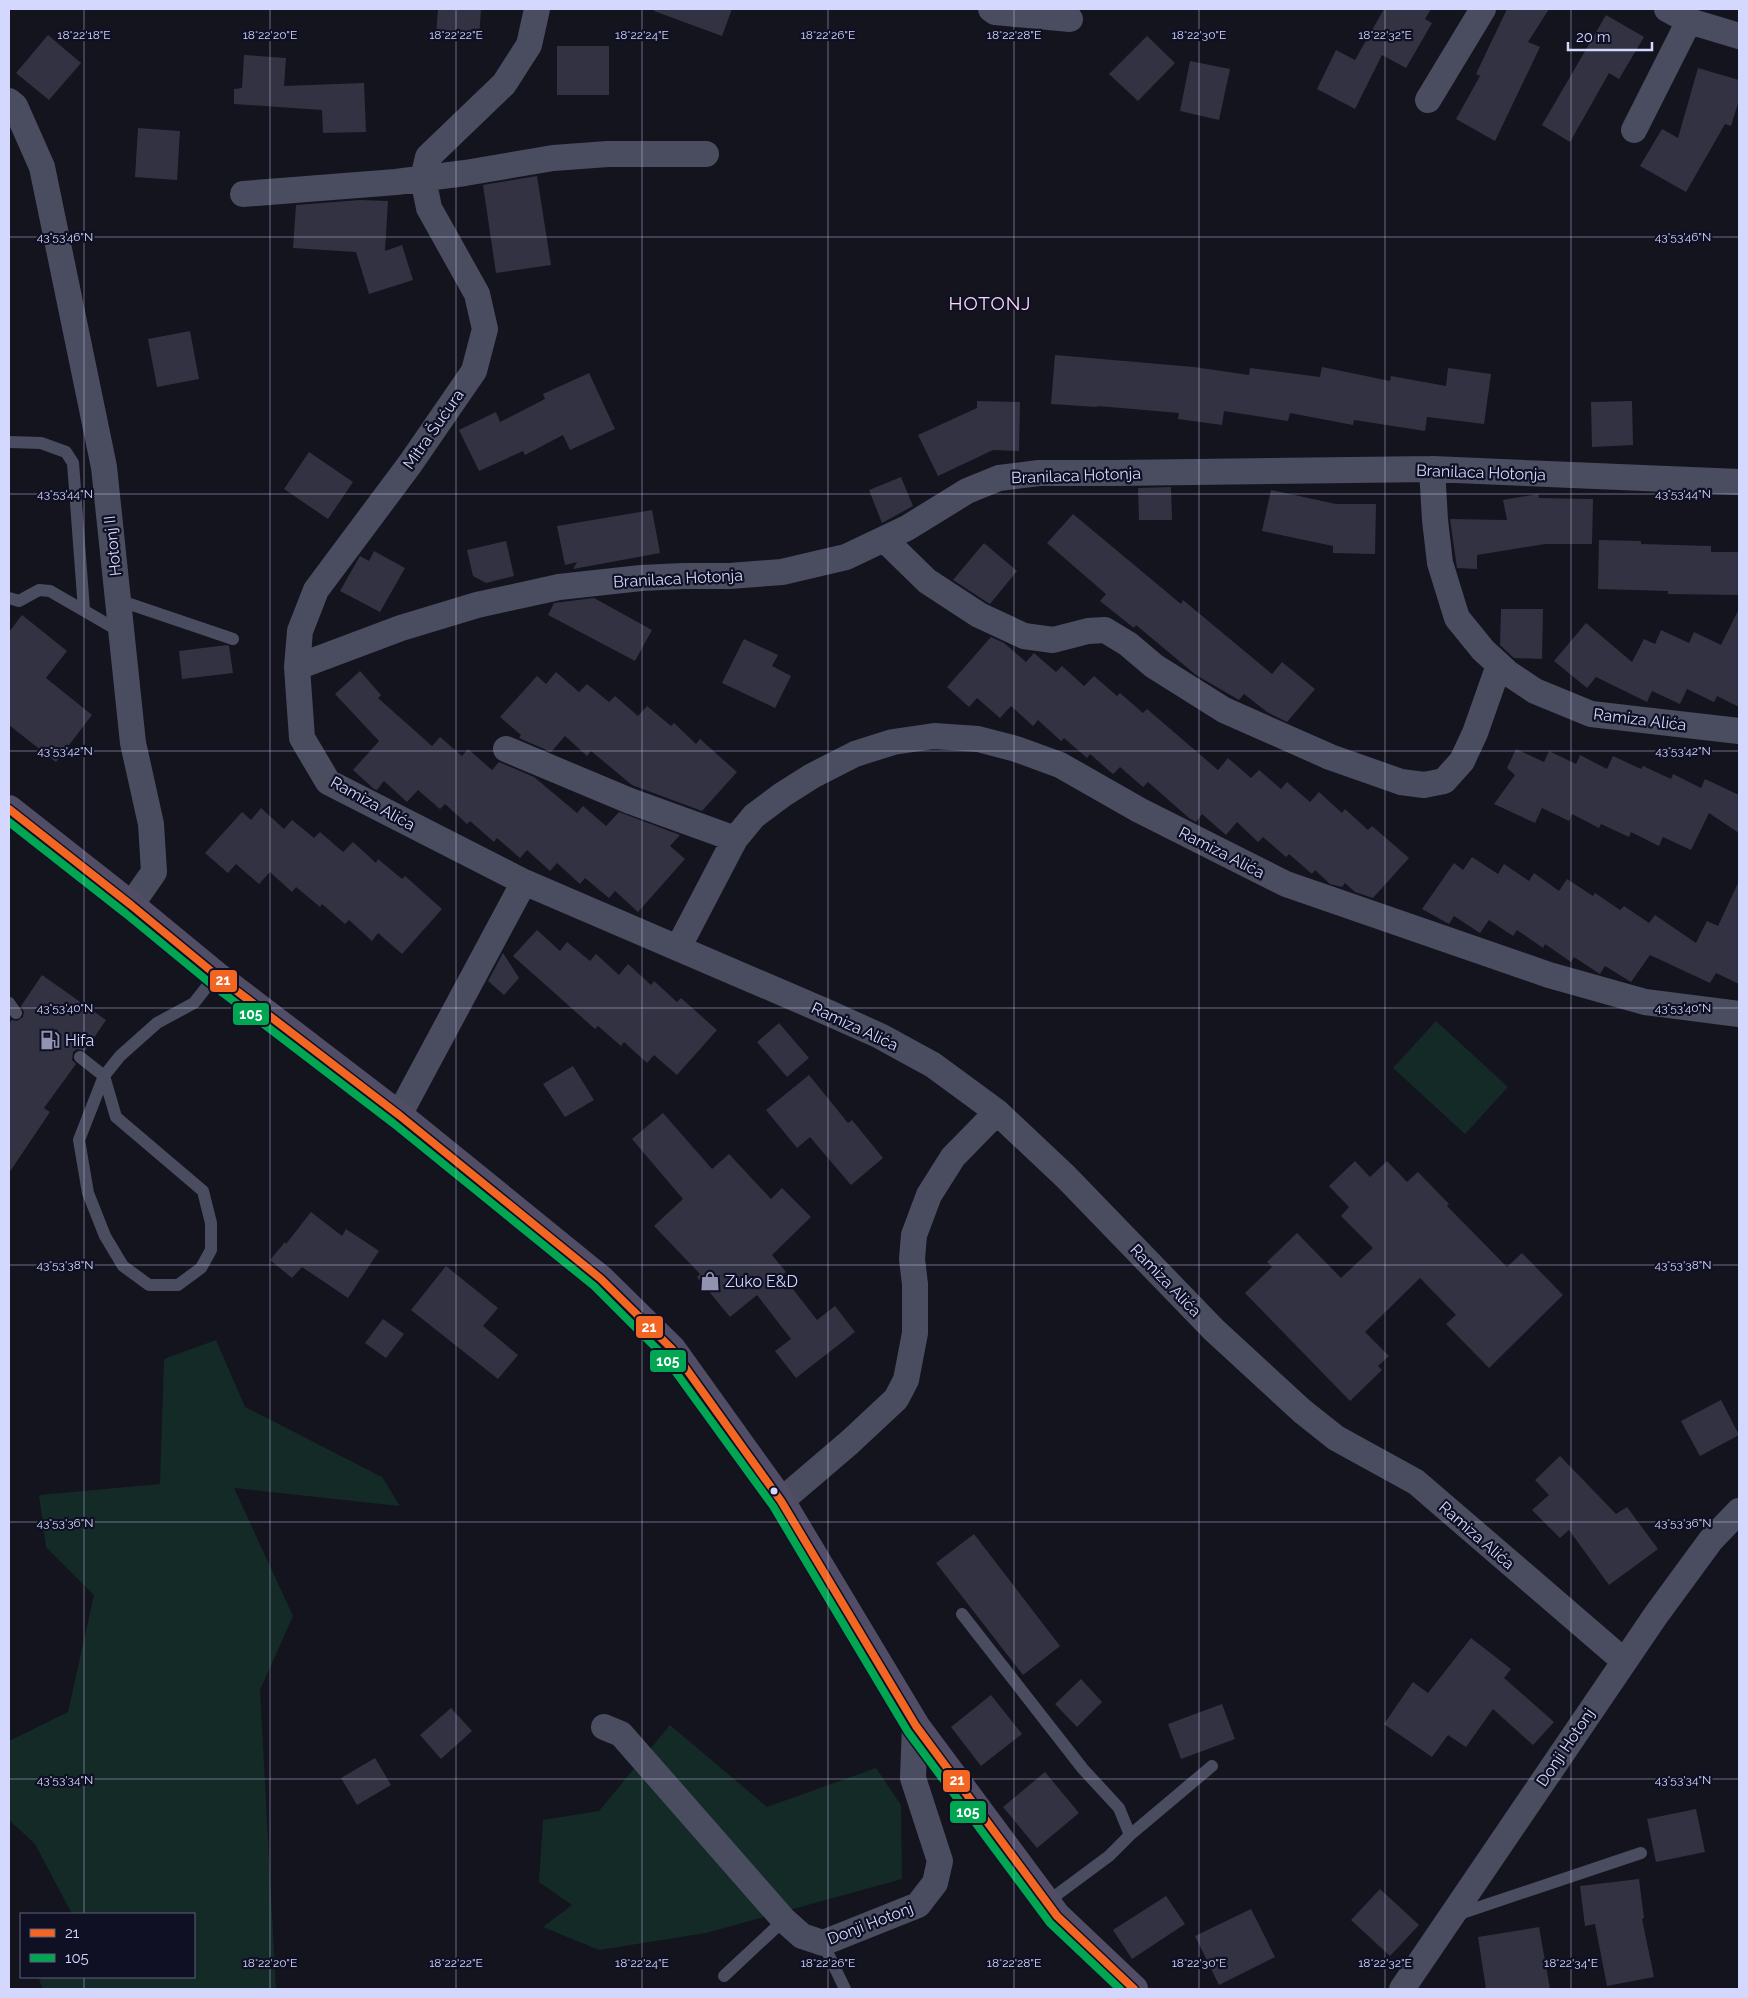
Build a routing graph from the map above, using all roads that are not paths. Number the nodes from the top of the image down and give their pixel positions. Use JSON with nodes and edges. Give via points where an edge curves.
{"nodes":[{"id":1,"x":538,"y":9,"type":"edge"},
{"id":2,"x":991,"y":9,"type":"edge"},
{"id":3,"x":1482,"y":9,"type":"edge"},
{"id":4,"x":1678,"y":15,"type":"edge"},
{"id":5,"x":1070,"y":19,"type":"dead end"},
{"id":6,"x":1739,"y":36,"type":"edge"},
{"id":7,"x":1428,"y":100,"type":"dead end"},
{"id":8,"x":9,"y":101,"type":"edge"},
{"id":9,"x":1634,"y":130,"type":"dead end"},
{"id":10,"x":706,"y":154,"type":"dead end"},
{"id":11,"x":423,"y":178,"type":"junction"},
{"id":12,"x":243,"y":194,"type":"dead end"},
{"id":13,"x":9,"y":442,"type":"edge"},
{"id":14,"x":1432,"y":469,"type":"junction"},
{"id":15,"x":1739,"y":482,"type":"edge"},
{"id":16,"x":884,"y":539,"type":"junction"},
{"id":17,"x":9,"y":598,"type":"edge"},
{"id":18,"x":118,"y":600,"type":"junction"},
{"id":19,"x":84,"y":610,"type":"junction"},
{"id":20,"x":121,"y":632,"type":"junction"},
{"id":21,"x":233,"y":639,"type":"dead end"},
{"id":22,"x":1499,"y":666,"type":"junction"},
{"id":23,"x":298,"y":667,"type":"junction"},
{"id":24,"x":1739,"y":731,"type":"edge"},
{"id":25,"x":506,"y":749,"type":"dead end"},
{"id":26,"x":9,"y":809,"type":"edge"},
{"id":27,"x":736,"y":839,"type":"junction"},
{"id":28,"x":524,"y":882,"type":"junction"},
{"id":29,"x":131,"y":905,"type":"junction"},
{"id":30,"x":678,"y":948,"type":"junction"},
{"id":31,"x":216,"y":976,"type":"junction"},
{"id":32,"x":1739,"y":1014,"type":"edge"},
{"id":33,"x":80,"y":1057,"type":"dead end"},
{"id":34,"x":104,"y":1076,"type":"junction"},
{"id":35,"x":997,"y":1112,"type":"junction"},
{"id":36,"x":399,"y":1115,"type":"junction"},
{"id":37,"x":781,"y":1501,"type":"junction"},
{"id":38,"x":1739,"y":1512,"type":"edge"},
{"id":39,"x":962,"y":1614,"type":"dead end"},
{"id":40,"x":1624,"y":1661,"type":"junction"},
{"id":41,"x":916,"y":1724,"type":"junction"},
{"id":42,"x":604,"y":1727,"type":"dead end"},
{"id":43,"x":1212,"y":1766,"type":"dead end"},
{"id":44,"x":1130,"y":1835,"type":"junction"},
{"id":45,"x":1641,"y":1853,"type":"dead end"},
{"id":46,"x":1047,"y":1902,"type":"junction"},
{"id":47,"x":1449,"y":1918,"type":"junction"},
{"id":48,"x":784,"y":1920,"type":"junction"},
{"id":49,"x":823,"y":1943,"type":"junction"},
{"id":50,"x":724,"y":1976,"type":"dead end"},
{"id":51,"x":845,"y":1989,"type":"edge"},
{"id":52,"x":1134,"y":1989,"type":"edge"},
{"id":53,"x":1402,"y":1989,"type":"edge"}],
"edges":[{"from":1,"to":11,"type":"street","via":[[529,46],[504,84],[428,158]]},
{"from":2,"to":5,"type":"street"},
{"from":3,"to":7,"type":"street"},
{"from":4,"to":6,"type":"street"},
{"from":4,"to":9,"type":"street"},
{"from":8,"to":18,"type":"street","name":"Hotonj II","via":[[15,106],[42,167],[104,468]]},
{"from":10,"to":11,"type":"street","via":[[608,154],[553,158]]},
{"from":11,"to":12,"type":"street"},
{"from":11,"to":23,"type":"street","name":"Mitra Šućura","via":[[429,208],[478,294],[484,329],[474,371],[410,464],[316,590],[300,631]]},
{"from":13,"to":19,"type":"lane","via":[[41,443],[66,452],[73,463]]},
{"from":14,"to":15,"type":"street","name":"Branilaca Hotonja"},
{"from":14,"to":16,"type":"street","name":"Branilaca Hotonja","via":[[1031,474],[999,478],[967,491]]},
{"from":14,"to":22,"type":"street","name":"Ramiza Alića","via":[[1440,563],[1457,618]]},
{"from":16,"to":22,"type":"street","via":[[927,581],[979,615],[1024,636],[1053,640],[1105,630],[1154,666],[1224,710],[1330,757],[1401,782],[1424,785],[1444,781],[1462,761]]},
{"from":16,"to":23,"type":"street","name":"Branilaca Hotonja","via":[[846,557],[782,572],[641,578],[559,587],[478,605],[401,628]]},
{"from":17,"to":19,"type":"lane","via":[[20,601],[44,589]]},
{"from":18,"to":20,"type":"street","name":"Hotonj II"},
{"from":18,"to":21,"type":"lane"},
{"from":19,"to":20,"type":"lane"},
{"from":20,"to":29,"type":"street","name":"Hotonj II","via":[[132,743],[151,824],[154,872]]},
{"from":22,"to":24,"type":"street","name":"Ramiza Alića","via":[[1535,691],[1591,714]]},
{"from":23,"to":28,"type":"street","name":"Ramiza Alića","via":[[302,738],[328,782]]},
{"from":25,"to":27,"type":"street","via":[[630,801]]},
{"from":26,"to":29,"type":"main road"},
{"from":27,"to":30,"type":"street","name":"Ramiza Alića"},
{"from":27,"to":32,"type":"street","name":"Ramiza Alića","via":[[754,816],[812,776],[855,754],[893,742],[934,736],[978,738],[1060,765],[1139,810],[1286,884],[1559,978],[1645,1002]]},
{"from":28,"to":30,"type":"street","name":"Ramiza Alića"},
{"from":28,"to":36,"type":"street"},
{"from":29,"to":31,"type":"main road"},
{"from":30,"to":35,"type":"street","name":"Ramiza Alića","via":[[880,1036],[933,1065]]},
{"from":31,"to":34,"type":"lane","via":[[194,1003],[157,1023],[120,1056]]},
{"from":31,"to":36,"type":"main road"},
{"from":33,"to":34,"type":"lane"},
{"from":34,"to":34,"type":"lane","via":[[116,1117],[204,1191],[211,1223],[211,1250],[202,1268],[178,1285],[149,1285],[123,1266],[88,1193],[79,1140]]},
{"from":35,"to":37,"type":"street","via":[[953,1157],[929,1195],[914,1234],[912,1259],[916,1284],[916,1333],[906,1380],[896,1399]]},
{"from":35,"to":40,"type":"street","name":"Ramiza Alića","via":[[1066,1177],[1214,1330],[1302,1411],[1336,1438],[1416,1482]]},
{"from":36,"to":37,"type":"main road","via":[[601,1279],[672,1349]]},
{"from":37,"to":41,"type":"main road"},
{"from":38,"to":40,"type":"street","name":"Donji Hotonj","via":[[1705,1548]]},
{"from":39,"to":44,"type":"lane","via":[[1083,1769],[1119,1808]]},
{"from":40,"to":47,"type":"street","name":"Donji Hotonj"},
{"from":41,"to":46,"type":"main road"},
{"from":41,"to":49,"type":"street","name":"Donji Hotonj","via":[[913,1778],[940,1862],[935,1883],[918,1905]]},
{"from":42,"to":48,"type":"street","name":"Donji Hotonj","via":[[621,1734]]},
{"from":43,"to":44,"type":"lane"},
{"from":44,"to":46,"type":"lane","via":[[1109,1856]]},
{"from":45,"to":47,"type":"lane"},
{"from":46,"to":52,"type":"main road","via":[[1057,1916]]},
{"from":47,"to":53,"type":"street","name":"Donji Hotonj"},
{"from":48,"to":49,"type":"street","name":"Donji Hotonj","via":[[802,1936]]},
{"from":48,"to":50,"type":"lane"},
{"from":49,"to":51,"type":"lane"}]}
